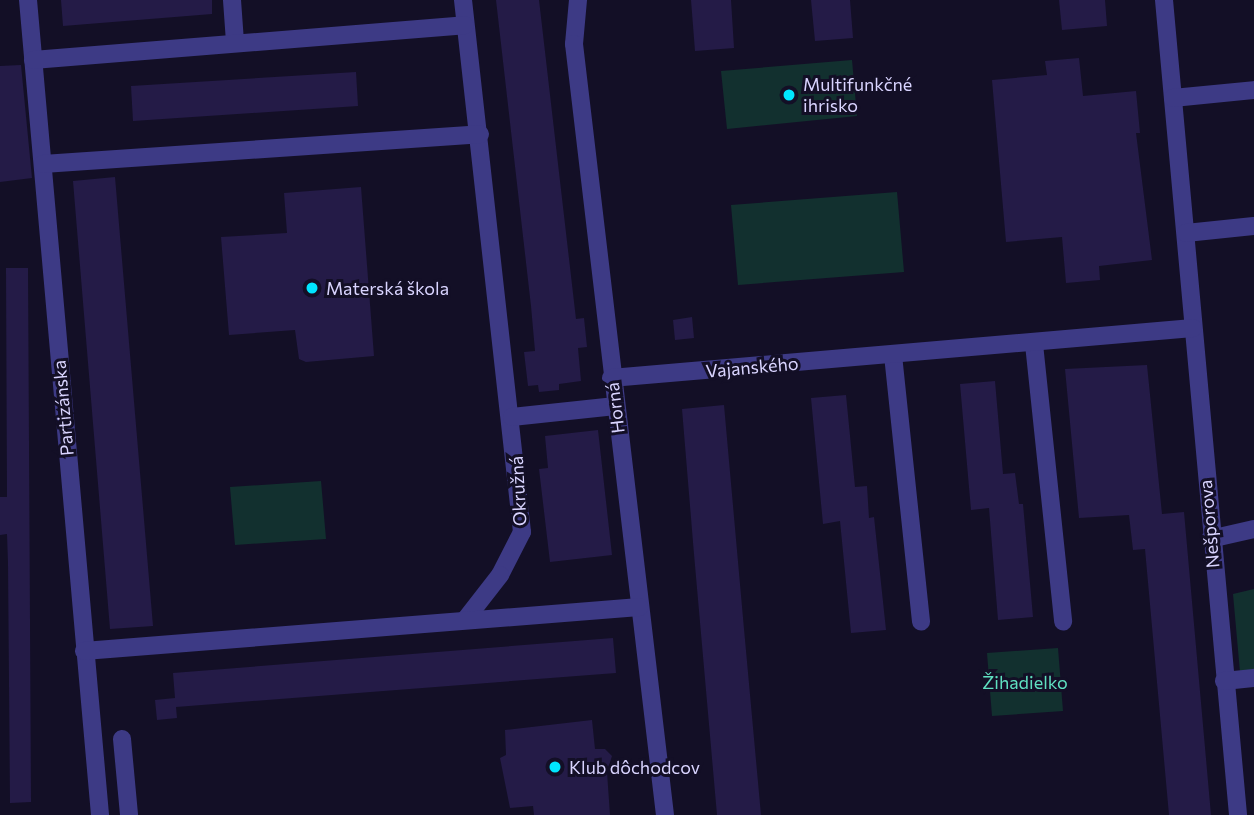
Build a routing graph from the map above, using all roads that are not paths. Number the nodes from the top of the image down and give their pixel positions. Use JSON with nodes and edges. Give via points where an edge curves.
{"nodes":[{"id":1,"x":28,"y":0,"type":"edge"},
{"id":2,"x":232,"y":0,"type":"edge"},
{"id":3,"x":463,"y":0,"type":"edge"},
{"id":4,"x":578,"y":0,"type":"edge"},
{"id":5,"x":1164,"y":0,"type":"edge"},
{"id":6,"x":465,"y":25,"type":"junction"},
{"id":7,"x":235,"y":41,"type":"junction"},
{"id":8,"x":33,"y":60,"type":"junction"},
{"id":9,"x":1254,"y":90,"type":"edge"},
{"id":10,"x":1173,"y":98,"type":"junction"},
{"id":11,"x":480,"y":134,"type":"junction"},
{"id":12,"x":43,"y":164,"type":"junction"},
{"id":13,"x":1254,"y":226,"type":"edge"},
{"id":14,"x":1186,"y":233,"type":"junction"},
{"id":15,"x":1193,"y":328,"type":"junction"},
{"id":16,"x":1034,"y":344,"type":"junction"},
{"id":17,"x":893,"y":355,"type":"junction"},
{"id":18,"x":611,"y":378,"type":"junction"},
{"id":19,"x":615,"y":406,"type":"junction"},
{"id":20,"x":512,"y":417,"type":"junction"},
{"id":21,"x":1254,"y":529,"type":"edge"},
{"id":22,"x":1210,"y":539,"type":"junction"},
{"id":23,"x":639,"y":607,"type":"junction"},
{"id":24,"x":465,"y":620,"type":"junction"},
{"id":25,"x":1063,"y":621,"type":"dead end"},
{"id":26,"x":921,"y":622,"type":"dead end"},
{"id":27,"x":84,"y":650,"type":"junction"},
{"id":28,"x":1254,"y":678,"type":"edge"},
{"id":29,"x":1224,"y":681,"type":"junction"},
{"id":30,"x":122,"y":739,"type":"dead end"},
{"id":31,"x":100,"y":815,"type":"edge"},
{"id":32,"x":129,"y":815,"type":"edge"},
{"id":33,"x":665,"y":815,"type":"edge"},
{"id":34,"x":1238,"y":815,"type":"edge"}],
"edges":[{"from":1,"to":8,"type":"street","name":"Partizánska"},
{"from":2,"to":7,"type":"street"},
{"from":3,"to":6,"type":"street","name":"Okružná"},
{"from":4,"to":18,"type":"street","name":"Horná","via":[[574,44]]},
{"from":5,"to":10,"type":"street","name":"Nešporova"},
{"from":6,"to":7,"type":"street"},
{"from":6,"to":11,"type":"street","name":"Okružná"},
{"from":7,"to":8,"type":"street"},
{"from":8,"to":12,"type":"street","name":"Partizánska"},
{"from":9,"to":10,"type":"street"},
{"from":10,"to":14,"type":"street","name":"Nešporova"},
{"from":11,"to":12,"type":"street"},
{"from":11,"to":20,"type":"street","name":"Okružná"},
{"from":12,"to":27,"type":"street","name":"Partizánska"},
{"from":13,"to":14,"type":"street"},
{"from":14,"to":15,"type":"street","name":"Nešporova"},
{"from":15,"to":16,"type":"street","name":"Vajanského"},
{"from":15,"to":22,"type":"street","name":"Nešporova"},
{"from":16,"to":17,"type":"street","name":"Vajanského"},
{"from":16,"to":25,"type":"street"},
{"from":17,"to":18,"type":"street","name":"Vajanského"},
{"from":17,"to":26,"type":"street"},
{"from":18,"to":19,"type":"street","name":"Horná"},
{"from":19,"to":20,"type":"street"},
{"from":19,"to":23,"type":"street","name":"Horná"},
{"from":20,"to":24,"type":"street","name":"Okružná","via":[[522,532],[499,575]]},
{"from":21,"to":22,"type":"street"},
{"from":22,"to":29,"type":"street","name":"Nešporova"},
{"from":23,"to":24,"type":"street"},
{"from":23,"to":33,"type":"street","name":"Horná"},
{"from":24,"to":27,"type":"street"},
{"from":27,"to":31,"type":"street","name":"Partizánska"},
{"from":28,"to":29,"type":"street"},
{"from":29,"to":34,"type":"street","name":"Nešporova"},
{"from":30,"to":32,"type":"street"}]}
